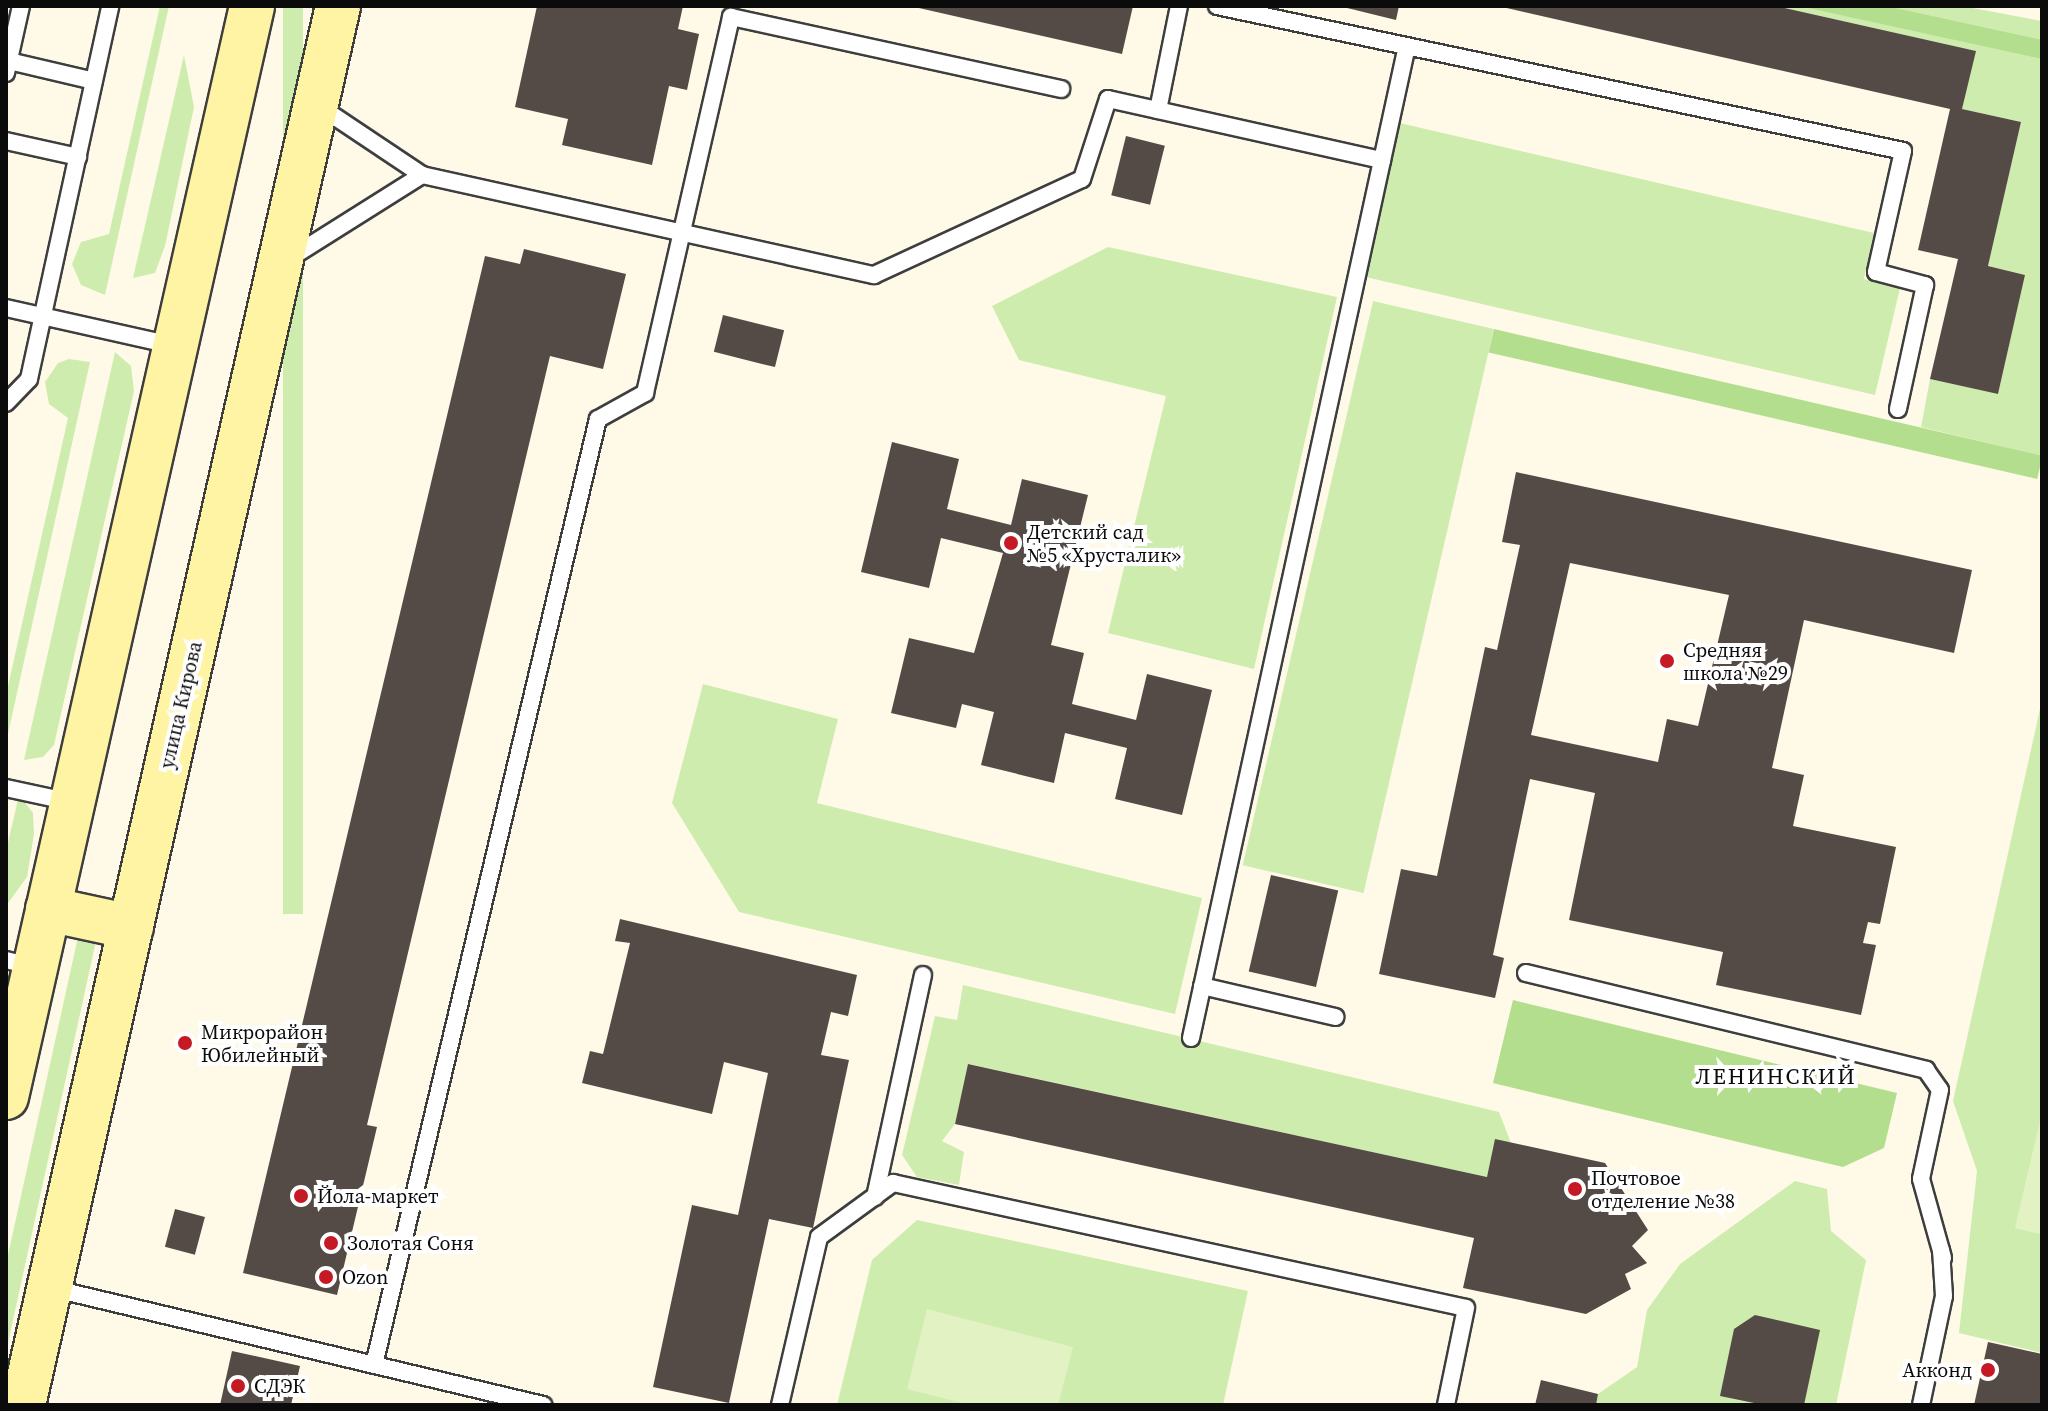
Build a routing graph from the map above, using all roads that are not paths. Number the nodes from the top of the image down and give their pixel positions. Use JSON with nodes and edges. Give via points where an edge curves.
{"nodes":[{"id":1,"x":21,"y":6,"type":"edge"},
{"id":2,"x":110,"y":6,"type":"edge"},
{"id":3,"x":252,"y":6,"type":"edge"},
{"id":4,"x":338,"y":6,"type":"edge"},
{"id":5,"x":1179,"y":6,"type":"edge"},
{"id":6,"x":1217,"y":6,"type":"edge"},
{"id":7,"x":1407,"y":46,"type":"junction"},
{"id":8,"x":7,"y":67,"type":"edge"},
{"id":9,"x":94,"y":81,"type":"junction"},
{"id":10,"x":1061,"y":89,"type":"dead end"},
{"id":11,"x":316,"y":104,"type":"junction"},
{"id":12,"x":1158,"y":110,"type":"junction"},
{"id":13,"x":6,"y":141,"type":"edge"},
{"id":14,"x":78,"y":157,"type":"junction"},
{"id":15,"x":1382,"y":160,"type":"junction"},
{"id":16,"x":422,"y":175,"type":"junction"},
{"id":17,"x":682,"y":233,"type":"junction"},
{"id":18,"x":280,"y":265,"type":"junction"},
{"id":19,"x":6,"y":308,"type":"edge"},
{"id":20,"x":43,"y":317,"type":"junction"},
{"id":21,"x":175,"y":345,"type":"junction"},
{"id":22,"x":6,"y":403,"type":"edge"},
{"id":23,"x":1898,"y":409,"type":"dead end"},
{"id":24,"x":6,"y":788,"type":"edge"},
{"id":25,"x":73,"y":802,"type":"junction"},
{"id":26,"x":48,"y":909,"type":"junction"},
{"id":27,"x":131,"y":927,"type":"junction"},
{"id":28,"x":21,"y":964,"type":"edge"},
{"id":29,"x":1526,"y":973,"type":"dead end"},
{"id":30,"x":923,"y":975,"type":"dead end"},
{"id":31,"x":1202,"y":986,"type":"junction"},
{"id":32,"x":1335,"y":1017,"type":"dead end"},
{"id":33,"x":1191,"y":1038,"type":"dead end"},
{"id":34,"x":6,"y":1097,"type":"edge"},
{"id":35,"x":875,"y":1197,"type":"junction"},
{"id":36,"x":50,"y":1288,"type":"junction"},
{"id":37,"x":374,"y":1365,"type":"junction"},
{"id":38,"x":23,"y":1405,"type":"edge"},
{"id":39,"x":543,"y":1405,"type":"edge"},
{"id":40,"x":780,"y":1405,"type":"edge"},
{"id":41,"x":1446,"y":1405,"type":"edge"},
{"id":42,"x":1921,"y":1405,"type":"edge"}],
"edges":[{"from":1,"to":8,"type":"lane"},
{"from":2,"to":9,"type":"lane"},
{"from":3,"to":21,"type":"main road"},
{"from":4,"to":11,"type":"main road","name":"улица Кирова"},
{"from":5,"to":12,"type":"lane"},
{"from":6,"to":7,"type":"lane"},
{"from":7,"to":15,"type":"lane"},
{"from":7,"to":23,"type":"lane","via":[[1903,151],[1876,272],[1925,285]]},
{"from":8,"to":9,"type":"lane"},
{"from":9,"to":14,"type":"lane"},
{"from":10,"to":17,"type":"lane","via":[[731,17]]},
{"from":11,"to":16,"type":"lane"},
{"from":11,"to":18,"type":"main road","name":"улица Кирова"},
{"from":12,"to":15,"type":"lane"},
{"from":12,"to":17,"type":"lane","via":[[1108,99],[1082,179],[874,275]]},
{"from":13,"to":14,"type":"lane"},
{"from":14,"to":20,"type":"lane"},
{"from":15,"to":31,"type":"lane"},
{"from":16,"to":17,"type":"lane"},
{"from":16,"to":18,"type":"lane"},
{"from":17,"to":37,"type":"lane","via":[[645,393],[598,419]]},
{"from":18,"to":27,"type":"main road","name":"улица Кирова"},
{"from":19,"to":20,"type":"lane"},
{"from":20,"to":21,"type":"lane"},
{"from":20,"to":22,"type":"lane","via":[[29,379]]},
{"from":21,"to":25,"type":"main road"},
{"from":24,"to":25,"type":"lane"},
{"from":25,"to":26,"type":"main road"},
{"from":26,"to":27,"type":"main road"},
{"from":26,"to":28,"type":"main road"},
{"from":27,"to":36,"type":"main road","name":"улица Кирова"},
{"from":28,"to":34,"type":"main road"},
{"from":29,"to":42,"type":"lane","via":[[1926,1070],[1940,1090],[1921,1179],[1943,1258],[1944,1296]]},
{"from":30,"to":35,"type":"lane"},
{"from":31,"to":32,"type":"lane"},
{"from":31,"to":33,"type":"lane"},
{"from":35,"to":40,"type":"lane","via":[[819,1237]]},
{"from":35,"to":41,"type":"lane","via":[[893,1183],[1466,1308]]},
{"from":36,"to":37,"type":"lane"},
{"from":36,"to":38,"type":"main road","name":"улица Кирова"},
{"from":37,"to":39,"type":"lane"}]}
